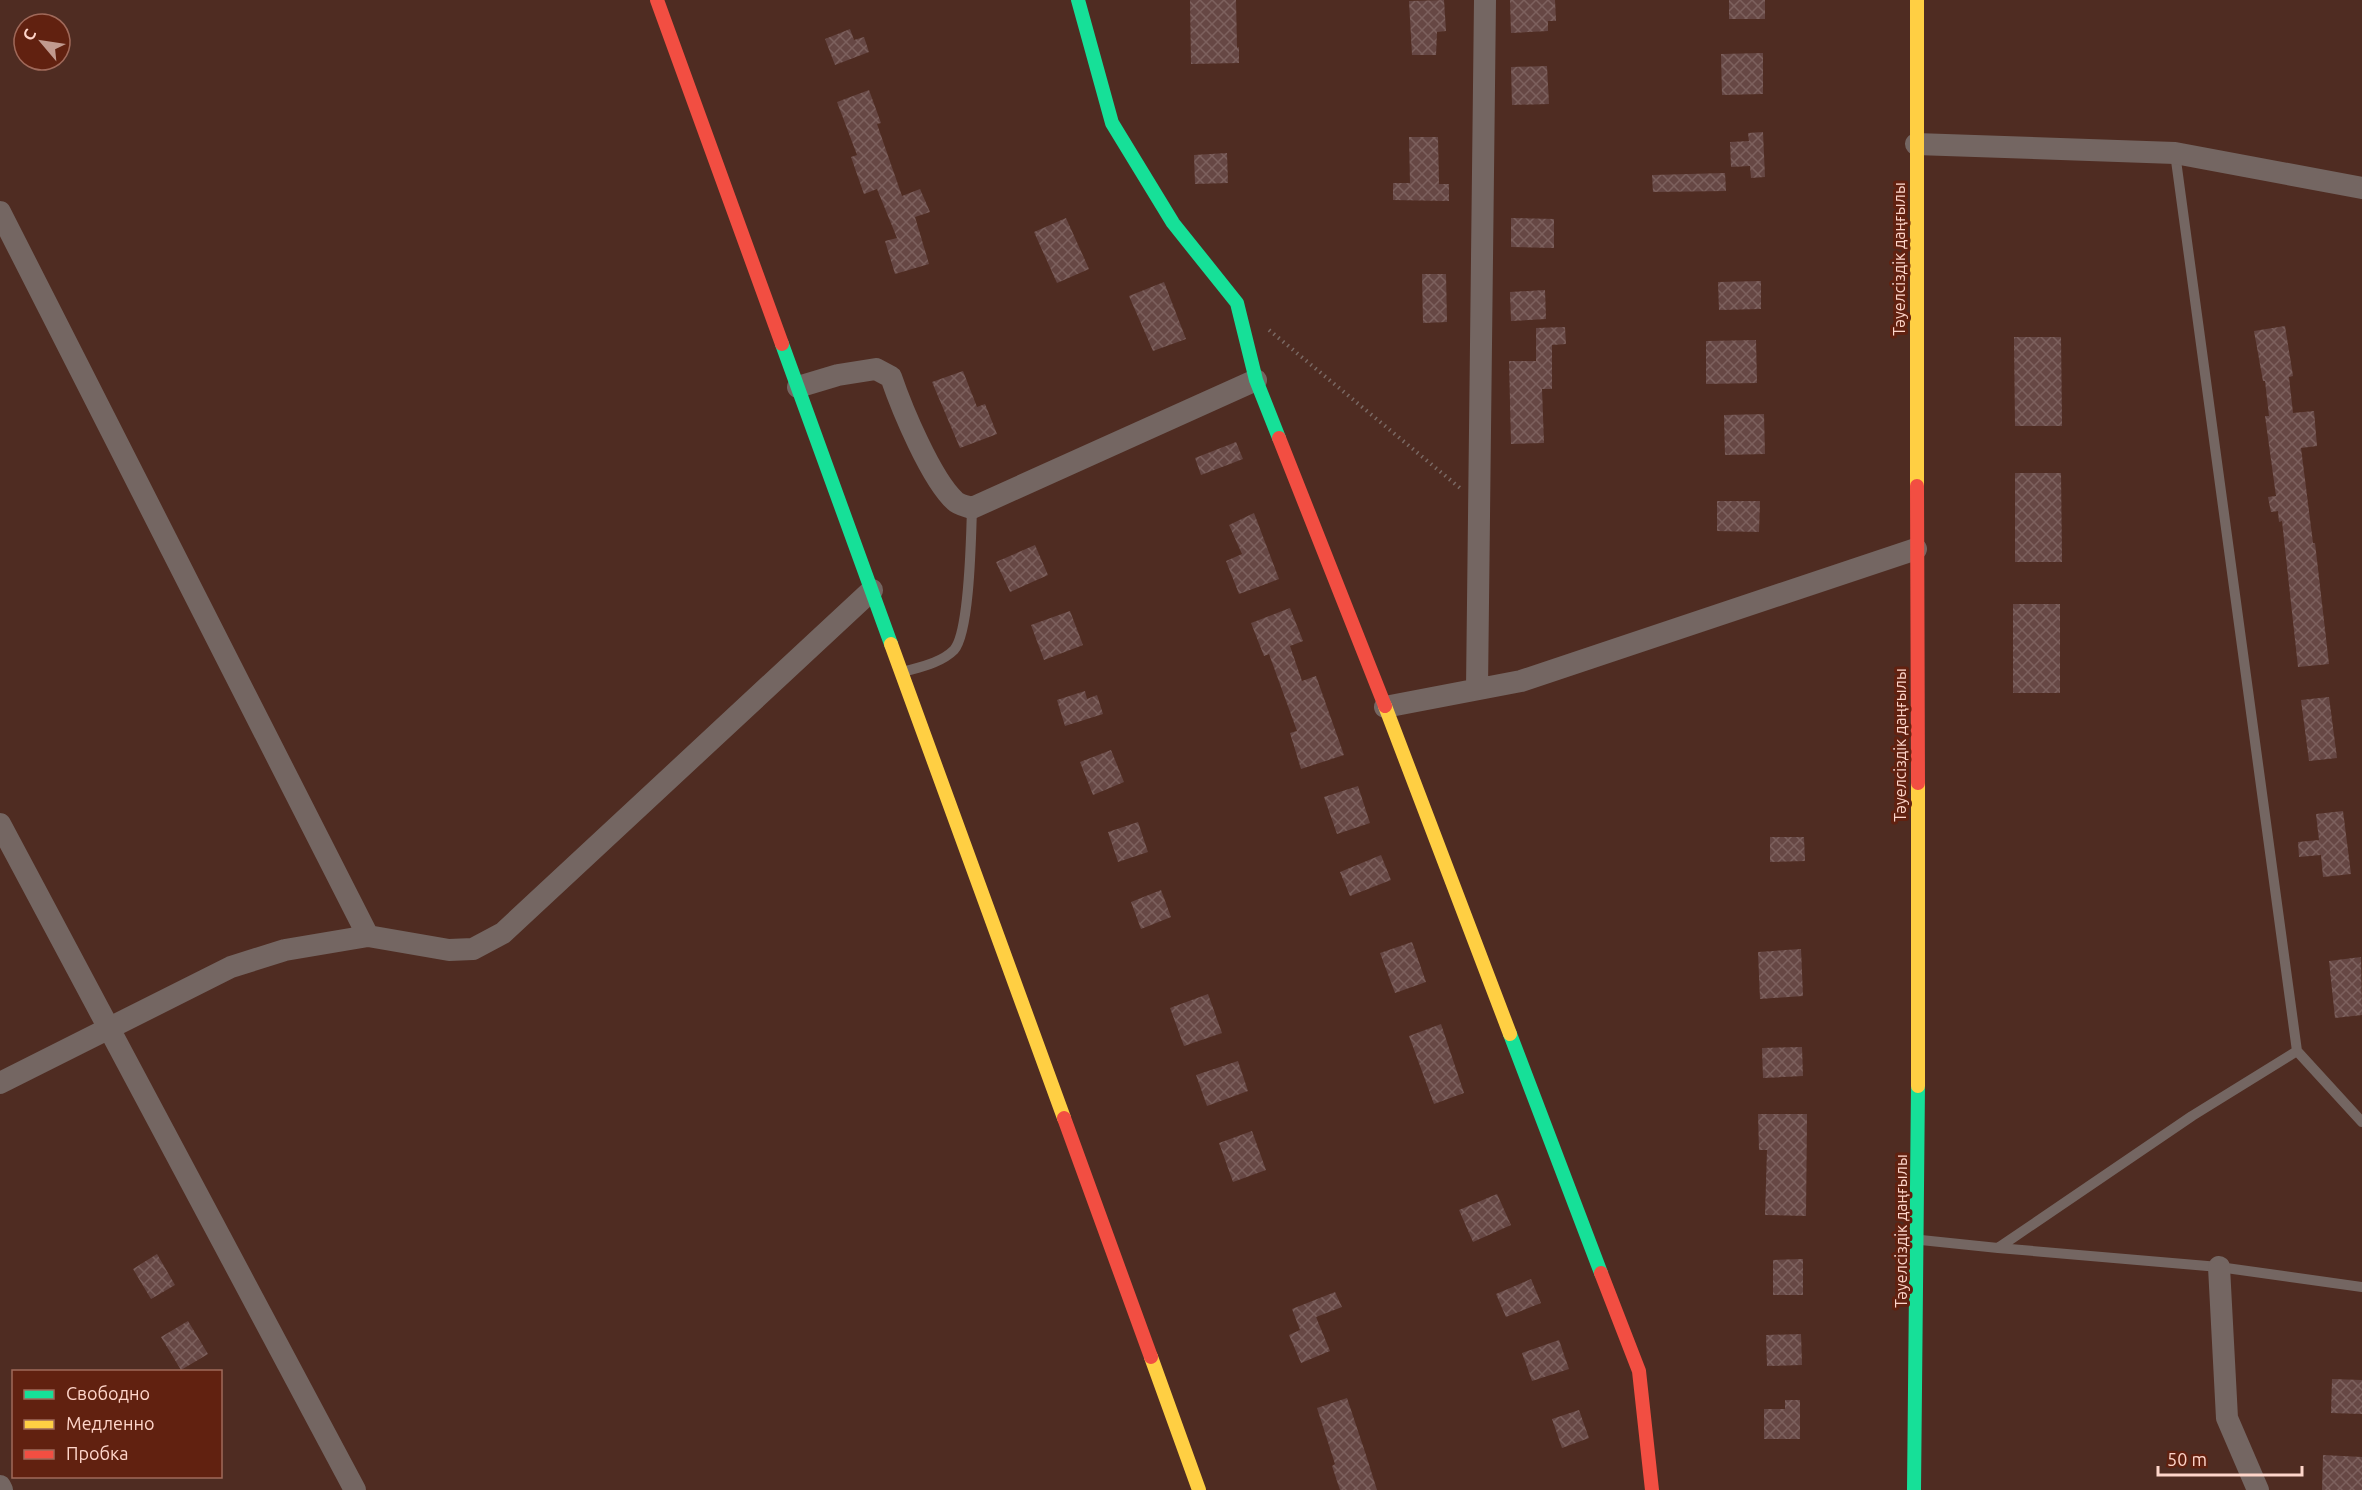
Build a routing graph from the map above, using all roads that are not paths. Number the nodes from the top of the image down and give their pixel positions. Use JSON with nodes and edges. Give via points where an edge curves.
{"nodes":[{"id":1,"x":657,"y":0,"type":"edge"},
{"id":2,"x":1078,"y":0,"type":"edge"},
{"id":3,"x":1485,"y":0,"type":"edge"},
{"id":4,"x":1917,"y":0,"type":"edge"},
{"id":5,"x":1916,"y":144,"type":"junction"},
{"id":6,"x":2175,"y":153,"type":"junction"},
{"id":7,"x":2362,"y":188,"type":"edge"},
{"id":8,"x":0,"y":212,"type":"edge"},
{"id":9,"x":1256,"y":380,"type":"junction"},
{"id":10,"x":798,"y":387,"type":"junction"},
{"id":11,"x":972,"y":508,"type":"junction"},
{"id":12,"x":1916,"y":549,"type":"junction"},
{"id":13,"x":872,"y":590,"type":"junction"},
{"id":14,"x":902,"y":672,"type":"junction"},
{"id":15,"x":1477,"y":690,"type":"junction"},
{"id":16,"x":1385,"y":707,"type":"junction"},
{"id":17,"x":0,"y":824,"type":"edge"},
{"id":18,"x":368,"y":936,"type":"junction"},
{"id":19,"x":109,"y":1027,"type":"junction"},
{"id":20,"x":2297,"y":1051,"type":"junction"},
{"id":21,"x":0,"y":1083,"type":"edge"},
{"id":22,"x":2362,"y":1122,"type":"edge"},
{"id":23,"x":1918,"y":1240,"type":"junction"},
{"id":24,"x":1998,"y":1248,"type":"junction"},
{"id":25,"x":2219,"y":1267,"type":"junction"},
{"id":26,"x":2362,"y":1287,"type":"edge"},
{"id":27,"x":355,"y":1490,"type":"edge"},
{"id":28,"x":1199,"y":1490,"type":"edge"},
{"id":29,"x":1652,"y":1490,"type":"edge"},
{"id":30,"x":1914,"y":1490,"type":"edge"},
{"id":31,"x":2258,"y":1490,"type":"edge"}],
"edges":[{"from":1,"to":10,"type":"street"},
{"from":2,"to":9,"type":"street","via":[[1112,123],[1173,223],[1237,303]]},
{"from":3,"to":15,"type":"street"},
{"from":4,"to":5,"type":"street","name":"Тәуелсіздік даңғылы"},
{"from":5,"to":6,"type":"street"},
{"from":5,"to":12,"type":"street","name":"Тәуелсіздік даңғылы"},
{"from":6,"to":7,"type":"street"},
{"from":6,"to":20,"type":"lane"},
{"from":8,"to":18,"type":"street"},
{"from":9,"to":11,"type":"street"},
{"from":9,"to":16,"type":"street"},
{"from":10,"to":11,"type":"street","via":[[876,369],[891,377],[938,481],[957,503]]},
{"from":10,"to":13,"type":"street"},
{"from":11,"to":14,"type":"lane","via":[[967,609],[955,649],[937,662]]},
{"from":12,"to":15,"type":"street","via":[[1521,681]]},
{"from":12,"to":23,"type":"street","name":"Тәуелсіздік даңғылы"},
{"from":13,"to":14,"type":"street"},
{"from":13,"to":18,"type":"street","via":[[503,933],[473,949],[449,950]]},
{"from":14,"to":28,"type":"street"},
{"from":15,"to":16,"type":"street"},
{"from":16,"to":29,"type":"street","via":[[1640,1371]]},
{"from":17,"to":19,"type":"street"},
{"from":18,"to":19,"type":"street","via":[[285,950],[231,967]]},
{"from":19,"to":21,"type":"street"},
{"from":19,"to":27,"type":"street"},
{"from":20,"to":22,"type":"lane"},
{"from":20,"to":24,"type":"lane","via":[[2192,1116]]},
{"from":23,"to":24,"type":"lane"},
{"from":23,"to":30,"type":"street","name":"Тәуелсіздік даңғылы"},
{"from":24,"to":25,"type":"lane"},
{"from":25,"to":26,"type":"lane"},
{"from":25,"to":31,"type":"street","via":[[2227,1418]]}]}
